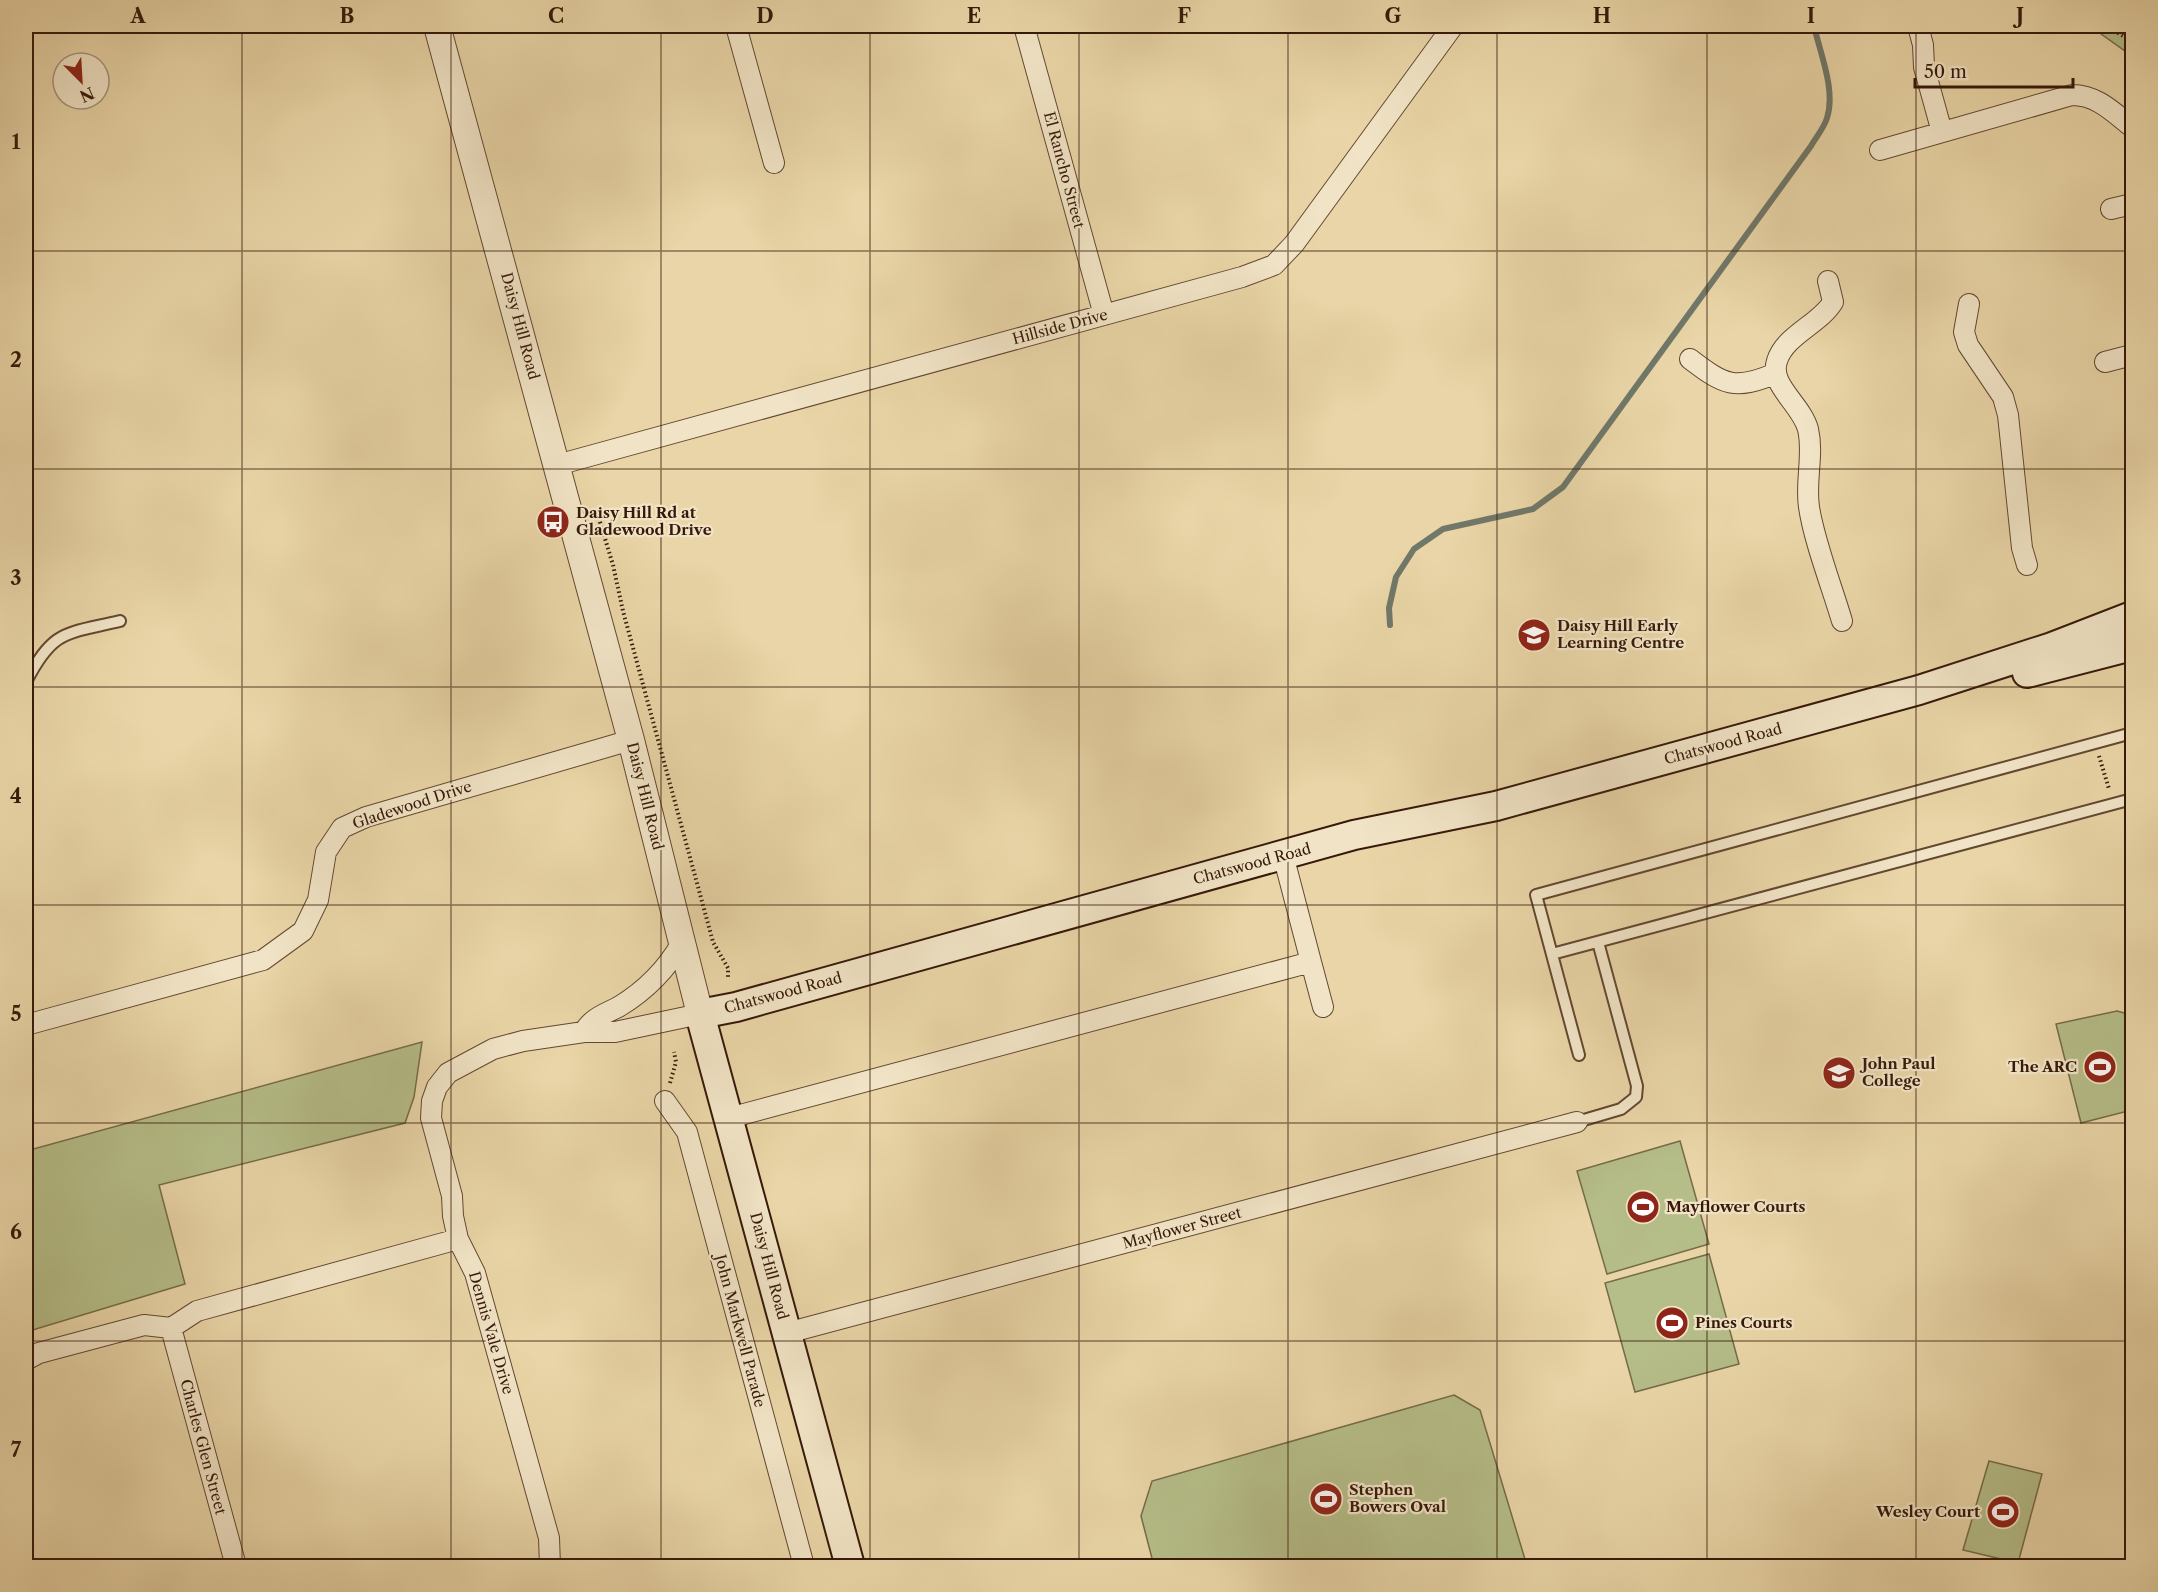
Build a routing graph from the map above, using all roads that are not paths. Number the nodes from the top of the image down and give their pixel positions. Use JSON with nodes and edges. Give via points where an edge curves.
{"nodes":[{"id":1,"x":437,"y":26,"type":"edge"},
{"id":2,"x":736,"y":26,"type":"edge"},
{"id":3,"x":1024,"y":26,"type":"edge"},
{"id":4,"x":1453,"y":26,"type":"edge"},
{"id":5,"x":1918,"y":26,"type":"edge"},
{"id":6,"x":2133,"y":127,"type":"edge"},
{"id":7,"x":1942,"y":132,"type":"junction"},
{"id":8,"x":1880,"y":150,"type":"dead end"},
{"id":9,"x":774,"y":163,"type":"dead end"},
{"id":10,"x":2133,"y":204,"type":"edge"},
{"id":11,"x":2111,"y":209,"type":"dead end"},
{"id":12,"x":1828,"y":281,"type":"dead end"},
{"id":13,"x":1969,"y":304,"type":"dead end"},
{"id":14,"x":1104,"y":315,"type":"junction"},
{"id":15,"x":2133,"y":355,"type":"edge"},
{"id":16,"x":1690,"y":359,"type":"dead end"},
{"id":17,"x":2104,"y":362,"type":"dead end"},
{"id":18,"x":1776,"y":373,"type":"junction"},
{"id":19,"x":557,"y":465,"type":"junction"},
{"id":20,"x":2027,"y":565,"type":"dead end"},
{"id":21,"x":2133,"y":616,"type":"edge"},
{"id":22,"x":120,"y":621,"type":"dead end"},
{"id":23,"x":1842,"y":621,"type":"dead end"},
{"id":24,"x":2133,"y":646,"type":"edge"},
{"id":25,"x":26,"y":682,"type":"edge"},
{"id":26,"x":1919,"y":690,"type":"junction"},
{"id":27,"x":2133,"y":733,"type":"edge"},
{"id":28,"x":631,"y":740,"type":"junction"},
{"id":29,"x":2133,"y":799,"type":"edge"},
{"id":30,"x":1283,"y":855,"type":"junction"},
{"id":31,"x":1598,"y":942,"type":"junction"},
{"id":32,"x":681,"y":944,"type":"junction"},
{"id":33,"x":1552,"y":954,"type":"junction"},
{"id":34,"x":1311,"y":962,"type":"junction"},
{"id":35,"x":1323,"y":1007,"type":"dead end"},
{"id":36,"x":700,"y":1014,"type":"junction"},
{"id":37,"x":26,"y":1025,"type":"edge"},
{"id":38,"x":584,"y":1032,"type":"junction"},
{"id":39,"x":1579,"y":1055,"type":"dead end"},
{"id":40,"x":432,"y":1101,"type":"joint"},
{"id":41,"x":665,"y":1101,"type":"road end"},
{"id":42,"x":729,"y":1118,"type":"junction"},
{"id":43,"x":1577,"y":1122,"type":"joint"},
{"id":44,"x":458,"y":1239,"type":"junction"},
{"id":45,"x":171,"y":1328,"type":"junction"},
{"id":46,"x":787,"y":1333,"type":"junction"},
{"id":47,"x":26,"y":1360,"type":"edge"},
{"id":48,"x":236,"y":1566,"type":"edge"},
{"id":49,"x":550,"y":1566,"type":"edge"},
{"id":50,"x":804,"y":1566,"type":"edge"},
{"id":51,"x":850,"y":1566,"type":"edge"}],
"edges":[{"from":1,"to":19,"type":"street","name":"Daisy Hill Road"},
{"from":2,"to":9,"type":"street"},
{"from":3,"to":14,"type":"street","name":"El Rancho Street"},
{"from":4,"to":14,"type":"street","name":"Hillside Drive","via":[[1294,244],[1274,265]]},
{"from":5,"to":7,"type":"street","via":[[1924,67]]},
{"from":6,"to":7,"type":"street","via":[[2099,100],[2072,95]]},
{"from":7,"to":8,"type":"street"},
{"from":10,"to":11,"type":"street"},
{"from":12,"to":18,"type":"street","via":[[1833,302],[1827,313],[1786,346],[1777,360]]},
{"from":13,"to":20,"type":"street","via":[[1964,332],[1968,345],[2003,397],[2008,415]]},
{"from":14,"to":19,"type":"street","name":"Hillside Drive"},
{"from":15,"to":17,"type":"street"},
{"from":16,"to":18,"type":"street","via":[[1719,381],[1736,385],[1752,384]]},
{"from":18,"to":23,"type":"street","via":[[1780,386],[1798,406],[1808,428],[1809,506]]},
{"from":19,"to":28,"type":"street","name":"Daisy Hill Road"},
{"from":21,"to":26,"type":"main road","name":"Chatswood Road"},
{"from":22,"to":25,"type":"lane","via":[[62,635],[41,653]]},
{"from":24,"to":26,"type":"main road","name":"Chatswood Road","via":[[2026,673]]},
{"from":26,"to":30,"type":"main road","name":"Chatswood Road","via":[[1496,806]]},
{"from":27,"to":33,"type":"lane","via":[[1536,895]]},
{"from":28,"to":32,"type":"street","name":"Daisy Hill Road"},
{"from":28,"to":37,"type":"street","name":"Gladewood Drive","via":[[366,817],[342,828],[326,852],[318,900],[303,931],[263,960]]},
{"from":29,"to":31,"type":"lane"},
{"from":30,"to":34,"type":"street"},
{"from":30,"to":36,"type":"main road","name":"Chatswood Road"},
{"from":31,"to":33,"type":"lane"},
{"from":31,"to":43,"type":"lane","via":[[1637,1086],[1636,1097],[1621,1109]]},
{"from":32,"to":36,"type":"street","name":"Daisy Hill Road"},
{"from":32,"to":38,"type":"street","via":[[666,970],[621,1005],[590,1021]]},
{"from":33,"to":39,"type":"lane"},
{"from":34,"to":35,"type":"street"},
{"from":34,"to":42,"type":"street"},
{"from":36,"to":38,"type":"street","name":"Chatswood Road","via":[[615,1032]]},
{"from":36,"to":42,"type":"main road","name":"Daisy Hill Road"},
{"from":38,"to":40,"type":"street","name":"Chatswood Road","via":[[493,1049],[448,1073]]},
{"from":40,"to":44,"type":"street","name":"Dennis Vale Drive","via":[[431,1118],[452,1196]]},
{"from":41,"to":50,"type":"street","name":"John Markwell Parade","via":[[687,1132]]},
{"from":42,"to":46,"type":"main road","name":"Daisy Hill Road"},
{"from":43,"to":46,"type":"street","name":"Mayflower Street"},
{"from":44,"to":45,"type":"street","via":[[197,1311]]},
{"from":44,"to":49,"type":"street","name":"Dennis Vale Drive","via":[[475,1273],[549,1538]]},
{"from":45,"to":47,"type":"street","via":[[144,1325],[39,1353]]},
{"from":45,"to":48,"type":"street","name":"Charles Glen Street"},
{"from":46,"to":51,"type":"main road","name":"Daisy Hill Road"}]}
